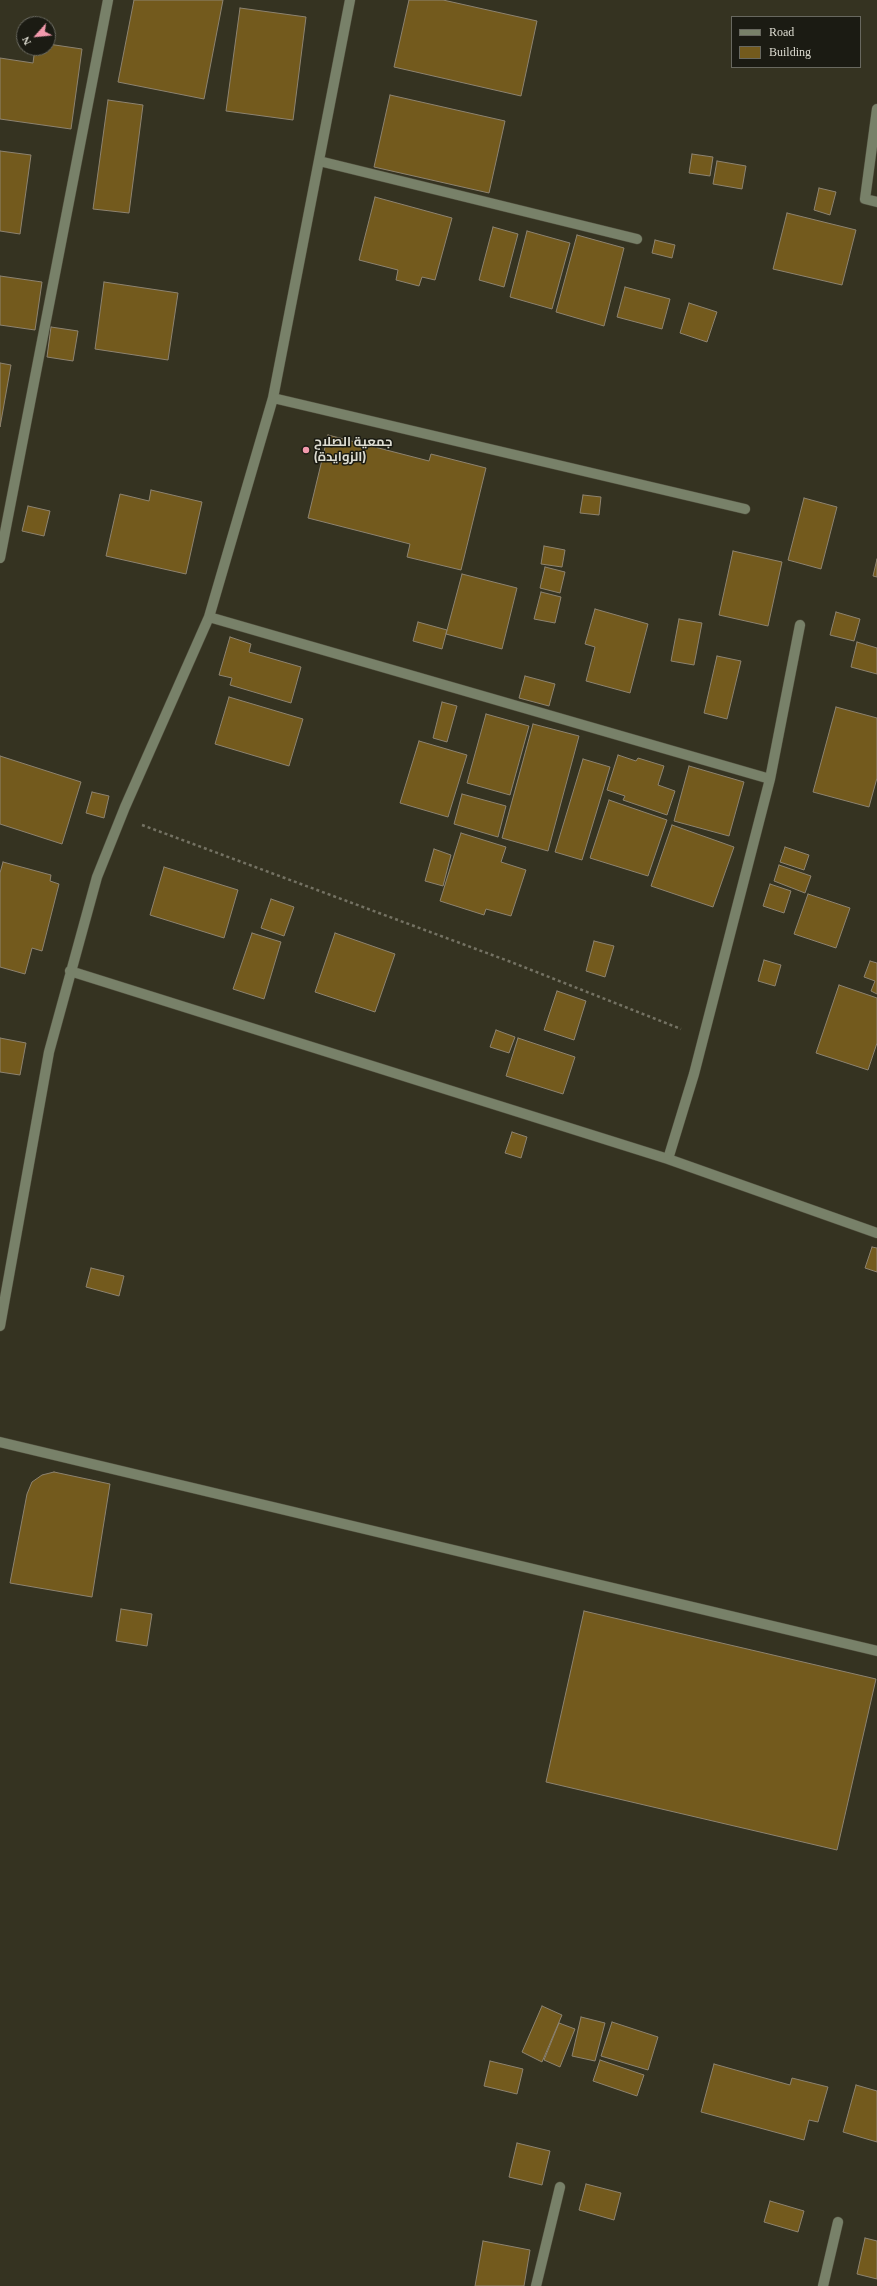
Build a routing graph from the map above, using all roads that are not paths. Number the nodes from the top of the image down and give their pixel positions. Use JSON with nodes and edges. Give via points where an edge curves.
{"nodes":[{"id":1,"x":108,"y":0,"type":"edge"},
{"id":2,"x":350,"y":0,"type":"edge"},
{"id":3,"x":877,"y":109,"type":"edge"},
{"id":4,"x":319,"y":161,"type":"junction"},
{"id":5,"x":877,"y":202,"type":"edge"},
{"id":6,"x":637,"y":239,"type":"dead end"},
{"id":7,"x":273,"y":398,"type":"junction"},
{"id":8,"x":745,"y":509,"type":"dead end"},
{"id":9,"x":0,"y":558,"type":"edge"},
{"id":10,"x":209,"y":617,"type":"junction"},
{"id":11,"x":800,"y":625,"type":"dead end"},
{"id":12,"x":770,"y":779,"type":"junction"},
{"id":13,"x":70,"y":971,"type":"junction"},
{"id":14,"x":668,"y":1159,"type":"junction"},
{"id":15,"x":877,"y":1233,"type":"edge"},
{"id":16,"x":0,"y":1326,"type":"edge"},
{"id":17,"x":0,"y":1442,"type":"edge"},
{"id":18,"x":877,"y":1651,"type":"edge"},
{"id":19,"x":560,"y":2187,"type":"dead end"},
{"id":20,"x":838,"y":2222,"type":"dead end"},
{"id":21,"x":536,"y":2286,"type":"edge"},
{"id":22,"x":823,"y":2286,"type":"edge"}],
"edges":[{"from":1,"to":9,"type":"street"},
{"from":2,"to":4,"type":"street"},
{"from":3,"to":5,"type":"street","via":[[865,199]]},
{"from":4,"to":6,"type":"street"},
{"from":4,"to":7,"type":"street"},
{"from":7,"to":8,"type":"street"},
{"from":7,"to":10,"type":"street"},
{"from":10,"to":12,"type":"street"},
{"from":10,"to":13,"type":"street","via":[[97,877]]},
{"from":11,"to":12,"type":"street"},
{"from":12,"to":14,"type":"street","via":[[703,1038]]},
{"from":13,"to":14,"type":"street"},
{"from":13,"to":16,"type":"street","via":[[49,1052]]},
{"from":14,"to":15,"type":"street"},
{"from":17,"to":18,"type":"street"},
{"from":19,"to":21,"type":"street"},
{"from":20,"to":22,"type":"street"}]}
